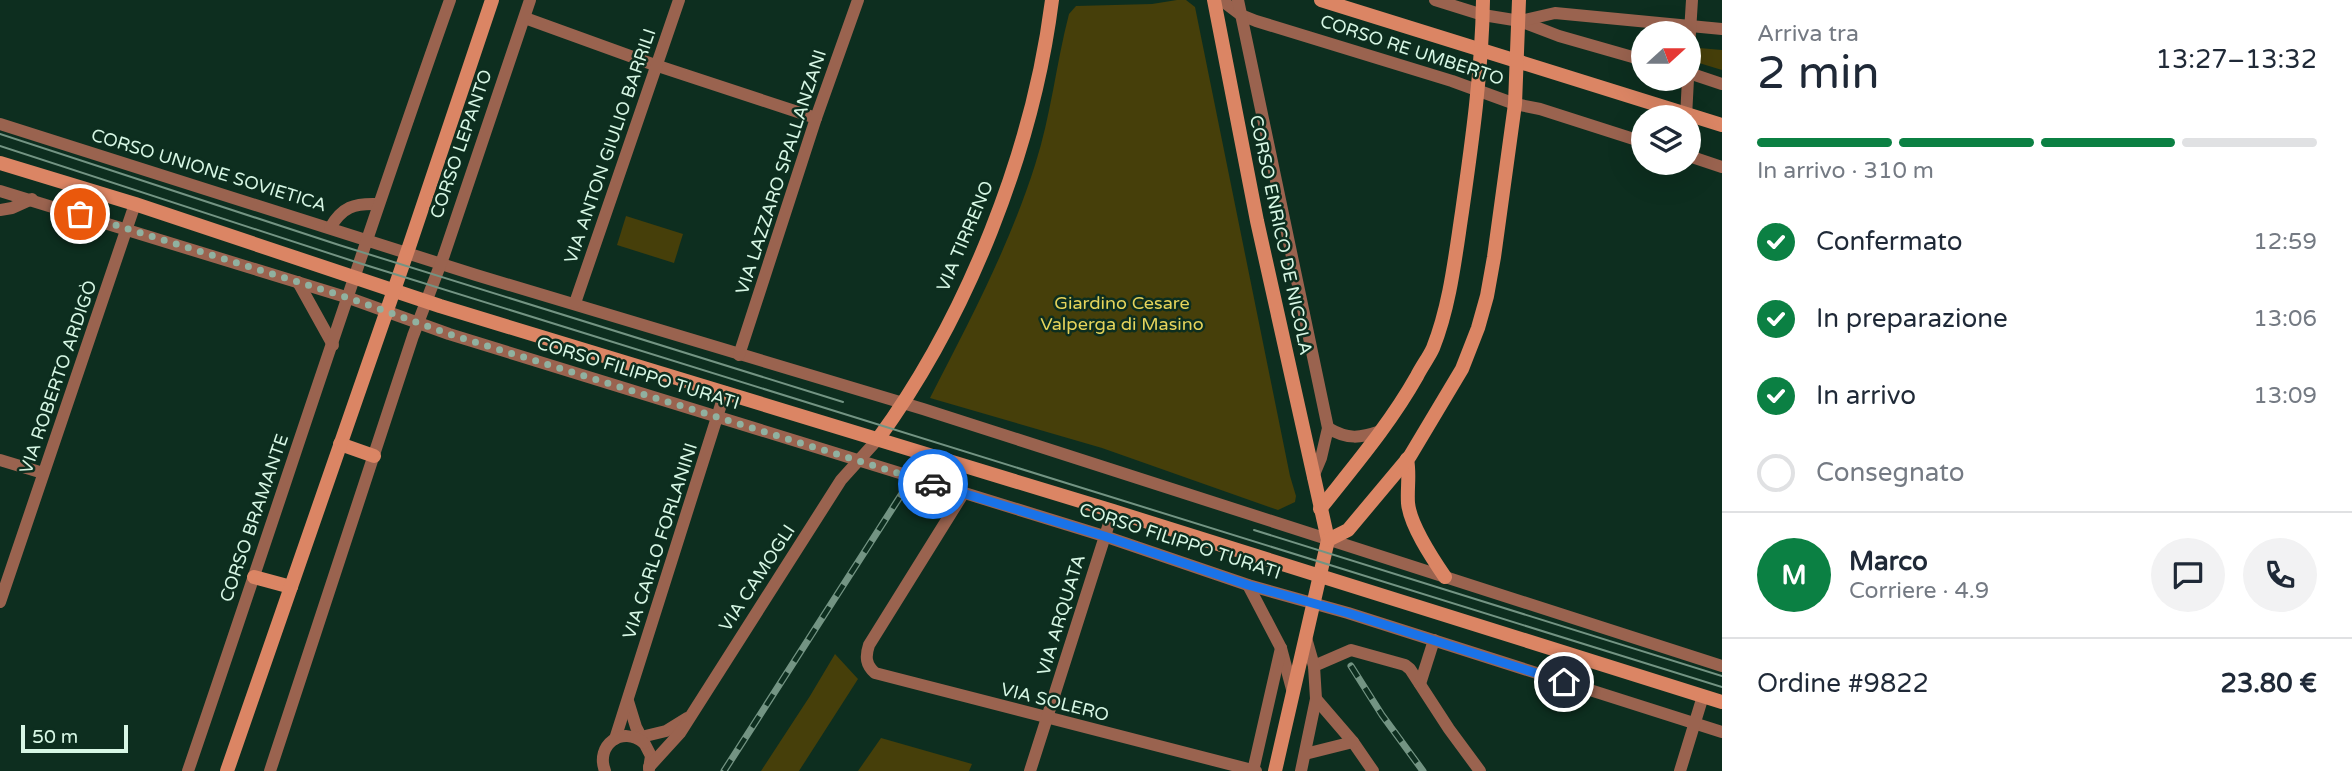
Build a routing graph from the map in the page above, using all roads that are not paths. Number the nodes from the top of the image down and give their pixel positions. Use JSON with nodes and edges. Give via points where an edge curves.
{"nodes":[{"id":1,"x":450,"y":0,"type":"edge"},
{"id":2,"x":492,"y":0,"type":"edge"},
{"id":3,"x":530,"y":0,"type":"edge"},
{"id":4,"x":679,"y":0,"type":"edge"},
{"id":5,"x":858,"y":0,"type":"edge"},
{"id":6,"x":1052,"y":0,"type":"edge"},
{"id":7,"x":1214,"y":0,"type":"edge"},
{"id":8,"x":1221,"y":0,"type":"edge"},
{"id":9,"x":1238,"y":0,"type":"edge"},
{"id":10,"x":1321,"y":0,"type":"edge"},
{"id":11,"x":1435,"y":0,"type":"edge"},
{"id":12,"x":1519,"y":0,"type":"edge"},
{"id":13,"x":1692,"y":0,"type":"edge"},
{"id":14,"x":1483,"y":7,"type":"edge"},
{"id":15,"x":1241,"y":15,"type":"junction"},
{"id":16,"x":525,"y":18,"type":"junction"},
{"id":17,"x":1520,"y":21,"type":"junction"},
{"id":18,"x":1638,"y":21,"type":"edge"},
{"id":19,"x":1690,"y":21,"type":"edge"},
{"id":20,"x":1701,"y":27,"type":"edge"},
{"id":21,"x":1722,"y":29,"type":"edge"},
{"id":22,"x":1481,"y":50,"type":"junction"},
{"id":23,"x":1631,"y":57,"type":"edge"},
{"id":24,"x":1518,"y":62,"type":"junction"},
{"id":25,"x":655,"y":65,"type":"junction"},
{"id":26,"x":1701,"y":77,"type":"edge"},
{"id":27,"x":1722,"y":84,"type":"edge"},
{"id":28,"x":1478,"y":90,"type":"junction"},
{"id":29,"x":1515,"y":104,"type":"junction"},
{"id":30,"x":1655,"y":105,"type":"edge"},
{"id":31,"x":816,"y":118,"type":"junction"},
{"id":32,"x":1701,"y":119,"type":"edge"},
{"id":33,"x":0,"y":124,"type":"edge"},
{"id":34,"x":1722,"y":125,"type":"edge"},
{"id":35,"x":1631,"y":138,"type":"edge"},
{"id":36,"x":1701,"y":160,"type":"edge"},
{"id":37,"x":0,"y":163,"type":"edge"},
{"id":38,"x":1722,"y":167,"type":"edge"},
{"id":39,"x":0,"y":191,"type":"edge"},
{"id":40,"x":32,"y":199,"type":"junction"},
{"id":41,"x":135,"y":204,"type":"junction"},
{"id":42,"x":378,"y":204,"type":"junction"},
{"id":43,"x":0,"y":210,"type":"edge"},
{"id":44,"x":330,"y":228,"type":"junction"},
{"id":45,"x":128,"y":229,"type":"junction"},
{"id":46,"x":367,"y":239,"type":"junction"},
{"id":47,"x":407,"y":253,"type":"junction"},
{"id":48,"x":440,"y":264,"type":"junction"},
{"id":49,"x":355,"y":277,"type":"junction"},
{"id":50,"x":298,"y":282,"type":"junction"},
{"id":51,"x":393,"y":290,"type":"junction"},
{"id":52,"x":349,"y":298,"type":"junction"},
{"id":53,"x":426,"y":300,"type":"junction"},
{"id":54,"x":575,"y":303,"type":"junction"},
{"id":55,"x":386,"y":311,"type":"junction"},
{"id":56,"x":418,"y":324,"type":"junction"},
{"id":57,"x":333,"y":345,"type":"junction"},
{"id":58,"x":739,"y":355,"type":"junction"},
{"id":59,"x":726,"y":391,"type":"junction"},
{"id":60,"x":903,"y":403,"type":"junction"},
{"id":61,"x":719,"y":418,"type":"junction"},
{"id":62,"x":1328,"y":428,"type":"junction"},
{"id":63,"x":1381,"y":431,"type":"junction"},
{"id":64,"x":878,"y":439,"type":"junction"},
{"id":65,"x":340,"y":444,"type":"junction"},
{"id":66,"x":373,"y":456,"type":"junction"},
{"id":67,"x":1407,"y":459,"type":"junction"},
{"id":68,"x":0,"y":460,"type":"edge"},
{"id":69,"x":857,"y":461,"type":"junction"},
{"id":70,"x":43,"y":474,"type":"junction"},
{"id":71,"x":1313,"y":477,"type":"junction"},
{"id":72,"x":963,"y":494,"type":"junction"},
{"id":73,"x":1320,"y":509,"type":"junction"},
{"id":74,"x":1112,"y":511,"type":"junction"},
{"id":75,"x":1104,"y":536,"type":"junction"},
{"id":76,"x":1328,"y":540,"type":"junction"},
{"id":77,"x":1318,"y":576,"type":"junction"},
{"id":78,"x":254,"y":577,"type":"junction"},
{"id":79,"x":1444,"y":577,"type":"junction"},
{"id":80,"x":1248,"y":585,"type":"junction"},
{"id":81,"x":290,"y":587,"type":"junction"},
{"id":82,"x":0,"y":602,"type":"edge"},
{"id":83,"x":1313,"y":603,"type":"junction"},
{"id":84,"x":1305,"y":637,"type":"junction"},
{"id":85,"x":1434,"y":640,"type":"junction"},
{"id":86,"x":1281,"y":648,"type":"junction"},
{"id":87,"x":1285,"y":664,"type":"junction"},
{"id":88,"x":1314,"y":666,"type":"junction"},
{"id":89,"x":1722,"y":666,"type":"edge"},
{"id":90,"x":1273,"y":681,"type":"junction"},
{"id":91,"x":1420,"y":684,"type":"junction"},
{"id":92,"x":1293,"y":693,"type":"junction"},
{"id":93,"x":1703,"y":696,"type":"junction"},
{"id":94,"x":1316,"y":699,"type":"junction"},
{"id":95,"x":628,"y":701,"type":"junction"},
{"id":96,"x":1722,"y":702,"type":"edge"},
{"id":97,"x":690,"y":716,"type":"junction"},
{"id":98,"x":1047,"y":718,"type":"junction"},
{"id":99,"x":1694,"y":723,"type":"junction"},
{"id":100,"x":1722,"y":732,"type":"edge"},
{"id":101,"x":615,"y":739,"type":"junction"},
{"id":102,"x":641,"y":739,"type":"junction"},
{"id":103,"x":1353,"y":742,"type":"junction"},
{"id":104,"x":1306,"y":754,"type":"junction"},
{"id":105,"x":649,"y":769,"type":"edge"},
{"id":106,"x":604,"y":770,"type":"edge"},
{"id":107,"x":188,"y":771,"type":"edge"},
{"id":108,"x":227,"y":771,"type":"edge"},
{"id":109,"x":270,"y":771,"type":"edge"},
{"id":110,"x":1030,"y":771,"type":"edge"},
{"id":111,"x":1254,"y":771,"type":"edge"},
{"id":112,"x":1275,"y":771,"type":"edge"},
{"id":113,"x":1301,"y":771,"type":"edge"},
{"id":114,"x":1373,"y":771,"type":"edge"},
{"id":115,"x":1480,"y":771,"type":"edge"},
{"id":116,"x":1680,"y":771,"type":"edge"}],
"edges":[{"from":1,"to":42,"type":"street"},
{"from":2,"to":47,"type":"main road","name":"CORSO LEPANTO"},
{"from":3,"to":16,"type":"street","name":"CORSO LEPANTO"},
{"from":4,"to":25,"type":"street","name":"VIA ANTON GIULIO BARRILI"},
{"from":5,"to":31,"type":"street","name":"VIA LAZZARO SPALLANZANI"},
{"from":6,"to":60,"type":"main road","name":"VIA TIRRENO","via":[[1031,106],[1010,180],[975,267]]},
{"from":7,"to":71,"type":"main road","name":"CORSO ENRICO DE NICOLA"},
{"from":8,"to":15,"type":"street","name":"CORSO RE UMBERTO"},
{"from":9,"to":15,"type":"street","name":"CORSO ENRICO DE NICOLA"},
{"from":10,"to":22,"type":"main road","name":"CORSO RE UMBERTO"},
{"from":11,"to":14,"type":"street"},
{"from":12,"to":17,"type":"main road"},
{"from":13,"to":19,"type":"street"},
{"from":14,"to":17,"type":"street"},
{"from":14,"to":22,"type":"main road"},
{"from":15,"to":28,"type":"street","name":"CORSO RE UMBERTO"},
{"from":15,"to":62,"type":"street","name":"CORSO ENRICO DE NICOLA"},
{"from":16,"to":25,"type":"street"},
{"from":16,"to":48,"type":"street","name":"CORSO LEPANTO"},
{"from":17,"to":18,"type":"street","via":[[1555,13]]},
{"from":17,"to":23,"type":"street"},
{"from":17,"to":24,"type":"main road"},
{"from":20,"to":21,"type":"street"},
{"from":22,"to":24,"type":"main road","name":"CORSO RE UMBERTO"},
{"from":22,"to":28,"type":"main road"},
{"from":24,"to":29,"type":"main road"},
{"from":24,"to":30,"type":"main road","name":"CORSO RE UMBERTO"},
{"from":25,"to":31,"type":"street"},
{"from":25,"to":54,"type":"street","name":"VIA ANTON GIULIO BARRILI"},
{"from":26,"to":27,"type":"street"},
{"from":28,"to":29,"type":"street","name":"CORSO RE UMBERTO"},
{"from":28,"to":63,"type":"main road","via":[[1445,310],[1432,349]]},
{"from":29,"to":35,"type":"street","name":"CORSO RE UMBERTO"},
{"from":29,"to":67,"type":"main road","via":[[1494,257],[1478,328],[1462,369]]},
{"from":31,"to":58,"type":"street","name":"VIA LAZZARO SPALLANZANI"},
{"from":32,"to":34,"type":"main road","name":"CORSO RE UMBERTO"},
{"from":33,"to":44,"type":"street","name":"CORSO UNIONE SOVIETICA"},
{"from":36,"to":38,"type":"street"},
{"from":37,"to":41,"type":"main road"},
{"from":39,"to":40,"type":"street"},
{"from":40,"to":43,"type":"street"},
{"from":40,"to":45,"type":"street"},
{"from":41,"to":45,"type":"street","name":"VIA ROBERTO ARDIGÒ"},
{"from":41,"to":49,"type":"main road"},
{"from":42,"to":44,"type":"street","via":[[344,210]]},
{"from":42,"to":46,"type":"street"},
{"from":44,"to":46,"type":"street","name":"CORSO UNIONE SOVIETICA"},
{"from":45,"to":50,"type":"street"},
{"from":45,"to":70,"type":"street","name":"VIA ROBERTO ARDIGÒ"},
{"from":46,"to":47,"type":"street","name":"CORSO UNIONE SOVIETICA"},
{"from":46,"to":49,"type":"street"},
{"from":47,"to":48,"type":"street"},
{"from":47,"to":51,"type":"main road","name":"CORSO LEPANTO"},
{"from":48,"to":53,"type":"street","name":"CORSO LEPANTO"},
{"from":48,"to":54,"type":"street"},
{"from":49,"to":51,"type":"main road"},
{"from":49,"to":52,"type":"street","name":"CORSO BRAMANTE"},
{"from":50,"to":52,"type":"street"},
{"from":50,"to":57,"type":"street"},
{"from":51,"to":53,"type":"main road","name":"CORSO FILIPPO TURATI"},
{"from":51,"to":55,"type":"main road"},
{"from":52,"to":55,"type":"street"},
{"from":52,"to":57,"type":"street","name":"CORSO BRAMANTE"},
{"from":53,"to":56,"type":"street"},
{"from":53,"to":59,"type":"main road","name":"CORSO FILIPPO TURATI"},
{"from":54,"to":58,"type":"street"},
{"from":55,"to":56,"type":"street","name":"CORSO FILIPPO TURATI"},
{"from":55,"to":65,"type":"main road"},
{"from":56,"to":61,"type":"street","name":"CORSO FILIPPO TURATI"},
{"from":56,"to":66,"type":"street"},
{"from":57,"to":78,"type":"street","name":"CORSO BRAMANTE"},
{"from":58,"to":60,"type":"street"},
{"from":59,"to":61,"type":"street","name":"VIA CARLO FORLANINI"},
{"from":59,"to":64,"type":"main road","name":"CORSO FILIPPO TURATI"},
{"from":60,"to":64,"type":"main road","name":"VIA TIRRENO"},
{"from":60,"to":76,"type":"street"},
{"from":61,"to":69,"type":"street","name":"CORSO FILIPPO TURATI"},
{"from":61,"to":95,"type":"street","name":"VIA CARLO FORLANINI"},
{"from":62,"to":63,"type":"street","via":[[1347,438]]},
{"from":62,"to":71,"type":"street","name":"CORSO ENRICO DE NICOLA"},
{"from":63,"to":73,"type":"main road"},
{"from":64,"to":69,"type":"street","name":"VIA TIRRENO"},
{"from":64,"to":74,"type":"main road","name":"CORSO FILIPPO TURATI"},
{"from":65,"to":66,"type":"main road"},
{"from":65,"to":81,"type":"main road"},
{"from":66,"to":109,"type":"street"},
{"from":67,"to":76,"type":"main road","via":[[1348,530]]},
{"from":67,"to":79,"type":"main road","via":[[1408,505]]},
{"from":68,"to":70,"type":"street"},
{"from":69,"to":72,"type":"street","name":"CORSO FILIPPO TURATI"},
{"from":69,"to":97,"type":"street","name":"VIA CAMOGLI"},
{"from":70,"to":82,"type":"street","name":"VIA ROBERTO ARDIGÒ"},
{"from":71,"to":73,"type":"main road","name":"CORSO ENRICO DE NICOLA"},
{"from":72,"to":75,"type":"street","name":"CORSO FILIPPO TURATI"},
{"from":72,"to":98,"type":"street","name":"VIA SOLERO","via":[[869,645],[867,662],[876,673]]},
{"from":73,"to":76,"type":"main road","name":"CORSO ENRICO DE NICOLA"},
{"from":74,"to":75,"type":"street","name":"VIA ARQUATA"},
{"from":74,"to":77,"type":"main road","name":"CORSO FILIPPO TURATI"},
{"from":75,"to":80,"type":"street","name":"CORSO FILIPPO TURATI"},
{"from":75,"to":98,"type":"street","name":"VIA ARQUATA"},
{"from":76,"to":77,"type":"main road"},
{"from":76,"to":79,"type":"street"},
{"from":77,"to":83,"type":"main road"},
{"from":77,"to":93,"type":"main road","name":"CORSO FILIPPO TURATI"},
{"from":78,"to":81,"type":"main road"},
{"from":78,"to":107,"type":"street","name":"CORSO BRAMANTE"},
{"from":79,"to":89,"type":"street"},
{"from":80,"to":83,"type":"street","name":"CORSO FILIPPO TURATI"},
{"from":80,"to":86,"type":"street"},
{"from":81,"to":108,"type":"main road"},
{"from":83,"to":84,"type":"main road"},
{"from":83,"to":85,"type":"street","name":"CORSO FILIPPO TURATI"},
{"from":84,"to":87,"type":"street"},
{"from":84,"to":88,"type":"street"},
{"from":84,"to":92,"type":"main road"},
{"from":85,"to":91,"type":"street"},
{"from":85,"to":99,"type":"street","name":"CORSO FILIPPO TURATI"},
{"from":86,"to":87,"type":"street"},
{"from":86,"to":90,"type":"street"},
{"from":87,"to":90,"type":"street"},
{"from":87,"to":92,"type":"street"},
{"from":88,"to":91,"type":"street","via":[[1357,650],[1405,665]]},
{"from":88,"to":94,"type":"street"},
{"from":90,"to":111,"type":"street"},
{"from":91,"to":115,"type":"street"},
{"from":92,"to":112,"type":"main road"},
{"from":93,"to":96,"type":"main road","name":"CORSO FILIPPO TURATI"},
{"from":93,"to":99,"type":"street"},
{"from":94,"to":103,"type":"street"},
{"from":94,"to":104,"type":"street"},
{"from":95,"to":101,"type":"street","name":"VIA CARLO FORLANINI"},
{"from":95,"to":102,"type":"street"},
{"from":97,"to":102,"type":"street","name":"VIA CAMOGLI","via":[[666,732]]},
{"from":97,"to":105,"type":"street","name":"VIA CAMOGLI"},
{"from":98,"to":110,"type":"street","name":"VIA ARQUATA"},
{"from":98,"to":111,"type":"street","name":"VIA SOLERO"},
{"from":99,"to":100,"type":"street","name":"CORSO FILIPPO TURATI"},
{"from":99,"to":116,"type":"street"},
{"from":101,"to":102,"type":"street","name":"VIA CAMOGLI","via":[[627,735]]},
{"from":101,"to":106,"type":"street","name":"VIA CARLO FORLANINI","via":[[603,754]]},
{"from":102,"to":105,"type":"street","via":[[651,756]]},
{"from":103,"to":104,"type":"street"},
{"from":103,"to":114,"type":"street"},
{"from":104,"to":113,"type":"street"}]}
